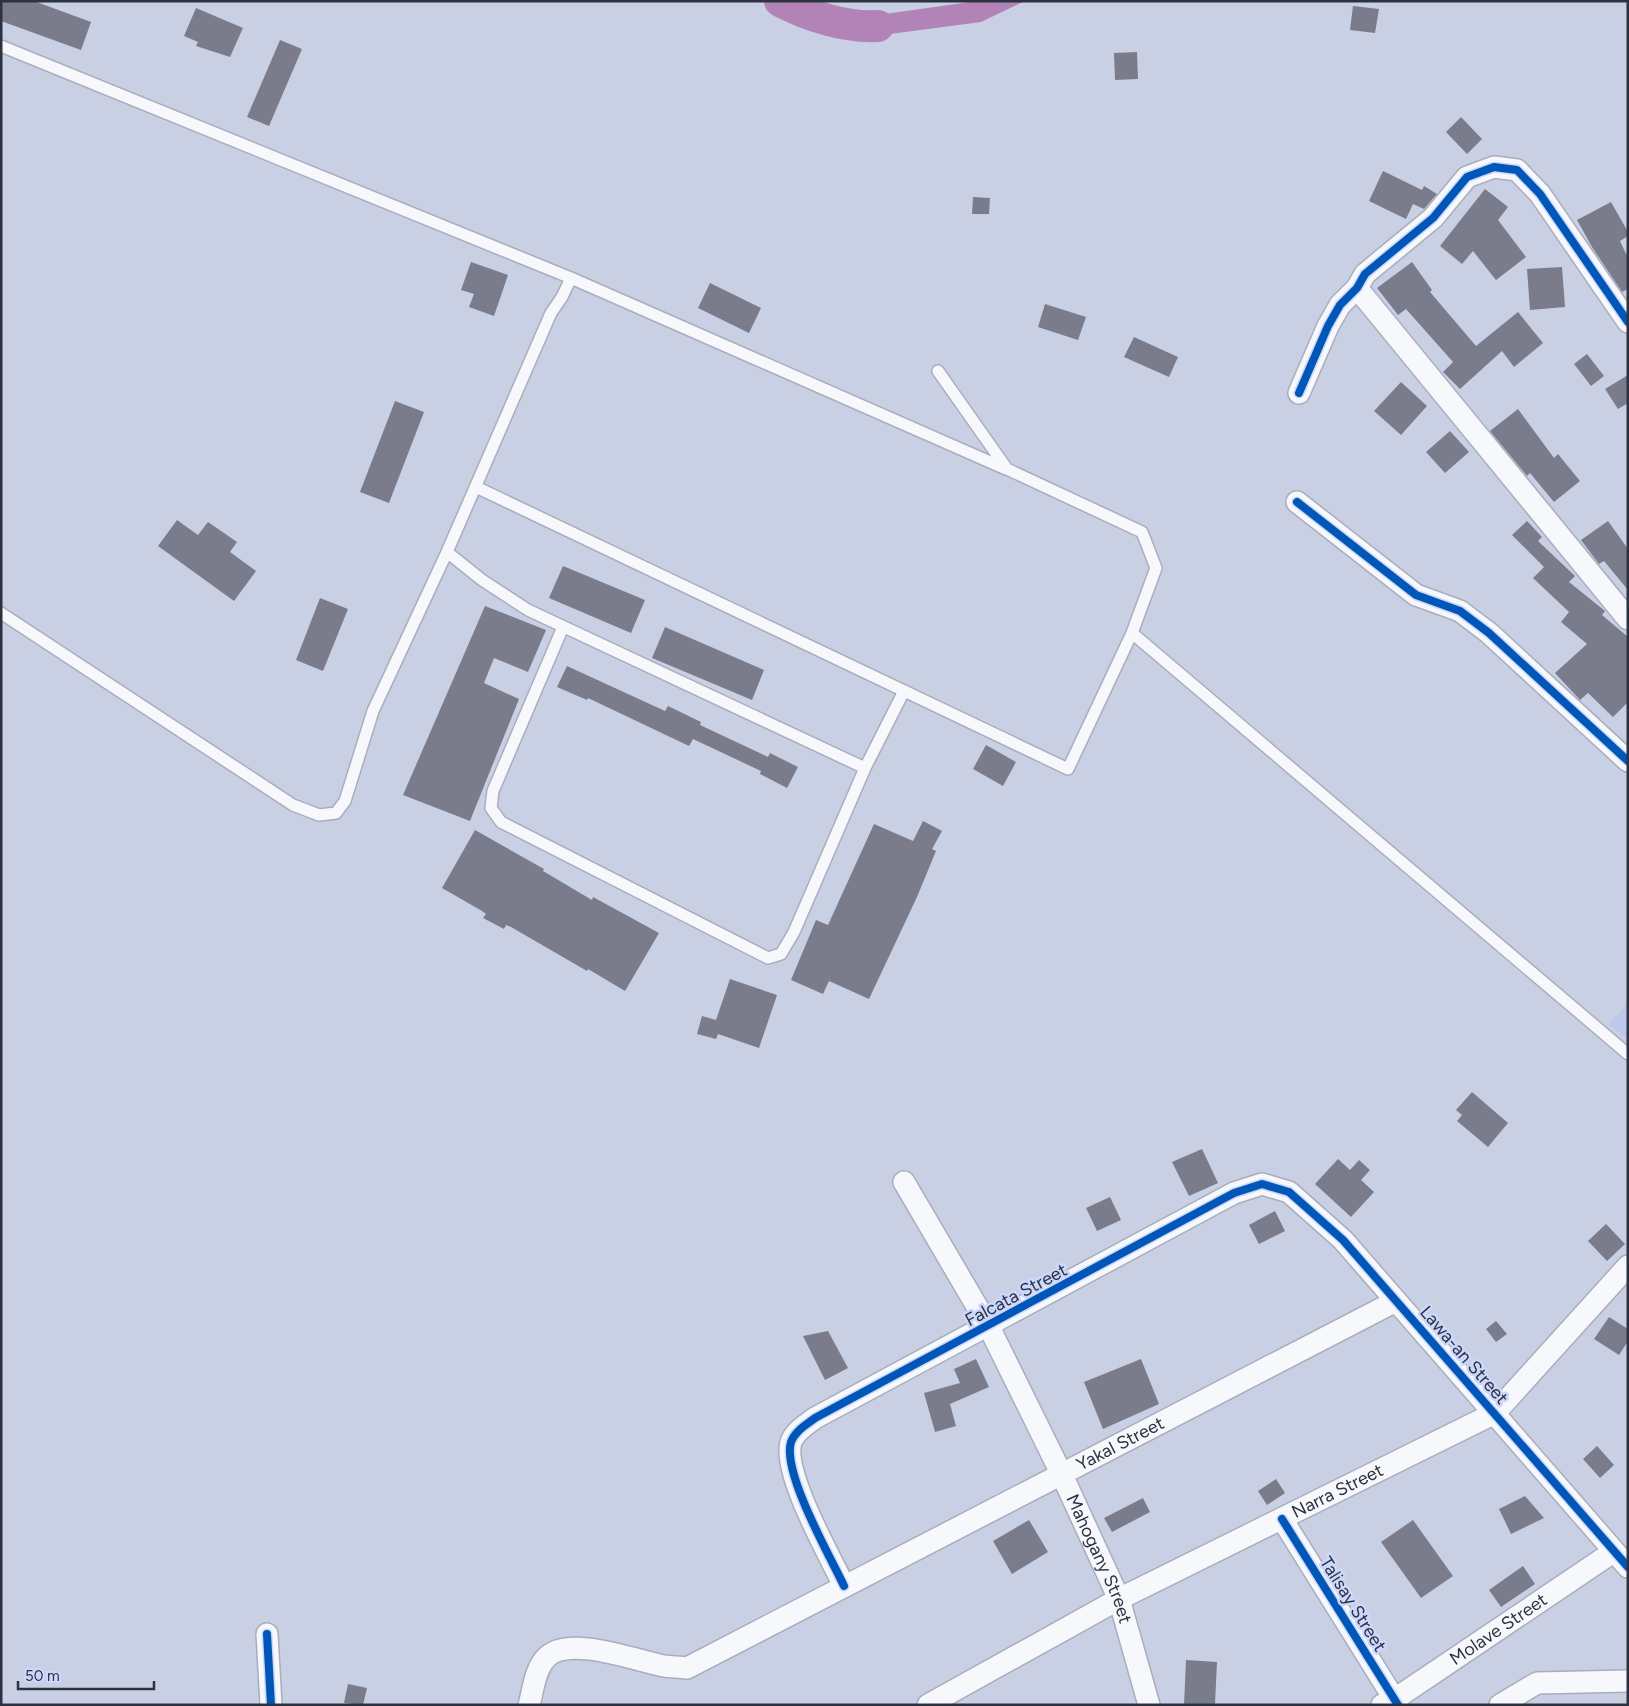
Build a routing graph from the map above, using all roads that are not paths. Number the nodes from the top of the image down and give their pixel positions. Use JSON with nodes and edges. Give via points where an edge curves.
{"nodes":[{"id":1,"x":1,"y":46,"type":"edge"},
{"id":2,"x":571,"y":278,"type":"junction"},
{"id":3,"x":1357,"y":288,"type":"junction"},
{"id":4,"x":1628,"y":322,"type":"edge"},
{"id":5,"x":938,"y":371,"type":"dead end"},
{"id":6,"x":1298,"y":393,"type":"dead end"},
{"id":7,"x":1007,"y":469,"type":"junction"},
{"id":8,"x":476,"y":487,"type":"junction"},
{"id":9,"x":1297,"y":502,"type":"dead end"},
{"id":10,"x":447,"y":552,"type":"junction"},
{"id":11,"x":1,"y":613,"type":"edge"},
{"id":12,"x":1628,"y":619,"type":"edge"},
{"id":13,"x":563,"y":627,"type":"junction"},
{"id":14,"x":1132,"y":633,"type":"junction"},
{"id":15,"x":904,"y":691,"type":"junction"},
{"id":16,"x":1628,"y":761,"type":"edge"},
{"id":17,"x":865,"y":768,"type":"junction"},
{"id":18,"x":1628,"y":1054,"type":"edge"},
{"id":19,"x":904,"y":1182,"type":"dead end"},
{"id":20,"x":1262,"y":1184,"type":"joint"},
{"id":21,"x":1628,"y":1266,"type":"edge"},
{"id":22,"x":1396,"y":1301,"type":"junction"},
{"id":23,"x":989,"y":1327,"type":"junction"},
{"id":24,"x":1495,"y":1413,"type":"junction"},
{"id":25,"x":1062,"y":1475,"type":"junction"},
{"id":26,"x":1282,"y":1519,"type":"junction"},
{"id":27,"x":1622,"y":1557,"type":"edge"},
{"id":28,"x":844,"y":1586,"type":"junction"},
{"id":29,"x":1119,"y":1600,"type":"junction"},
{"id":30,"x":267,"y":1634,"type":"dead end"},
{"id":31,"x":1628,"y":1681,"type":"edge"},
{"id":32,"x":1392,"y":1703,"type":"edge"},
{"id":33,"x":271,"y":1705,"type":"edge"},
{"id":34,"x":529,"y":1705,"type":"edge"},
{"id":35,"x":928,"y":1705,"type":"edge"},
{"id":36,"x":1149,"y":1705,"type":"edge"},
{"id":37,"x":1500,"y":1705,"type":"edge"}],
"edges":[{"from":1,"to":2,"type":"lane"},
{"from":2,"to":7,"type":"lane"},
{"from":2,"to":8,"type":"lane","via":[[551,313]]},
{"from":3,"to":4,"type":"street","via":[[1365,274],[1433,218],[1467,177],[1494,167],[1516,170],[1540,194]]},
{"from":3,"to":6,"type":"street","via":[[1340,306],[1328,326]]},
{"from":3,"to":12,"type":"street"},
{"from":5,"to":7,"type":"lane"},
{"from":7,"to":14,"type":"lane","via":[[1142,532],[1156,568]]},
{"from":8,"to":10,"type":"lane"},
{"from":8,"to":15,"type":"lane"},
{"from":9,"to":16,"type":"street","via":[[1416,595],[1460,611],[1489,633]]},
{"from":10,"to":11,"type":"lane","via":[[374,711],[345,801],[336,813],[319,816],[293,805]]},
{"from":10,"to":13,"type":"lane","via":[[528,610]]},
{"from":13,"to":17,"type":"lane"},
{"from":13,"to":17,"type":"lane","via":[[493,791],[492,808],[501,822],[768,958],[781,954],[794,932]]},
{"from":14,"to":15,"type":"lane","via":[[1068,769]]},
{"from":14,"to":18,"type":"lane"},
{"from":15,"to":17,"type":"lane"},
{"from":19,"to":23,"type":"street","name":"Mahogany Street"},
{"from":20,"to":22,"type":"street","name":"Lawa-an Street","via":[[1289,1192],[1343,1240]]},
{"from":20,"to":23,"type":"street","name":"Falcata Street","via":[[1234,1194]]},
{"from":21,"to":24,"type":"street","name":"Narra Street"},
{"from":22,"to":24,"type":"street","name":"Lawa-an Street"},
{"from":22,"to":25,"type":"street","name":"Yakal Street"},
{"from":23,"to":25,"type":"street","name":"Mahogany Street"},
{"from":23,"to":28,"type":"street","name":"Falcata Street","via":[[815,1418],[798,1430],[791,1442],[789,1454],[797,1486]]},
{"from":24,"to":26,"type":"street","name":"Narra Street"},
{"from":24,"to":27,"type":"street","name":"Lawa-an Street"},
{"from":25,"to":28,"type":"street","name":"Yakal Street"},
{"from":25,"to":29,"type":"street","name":"Mahogany Street"},
{"from":26,"to":29,"type":"street","name":"Narra Street"},
{"from":26,"to":32,"type":"street","name":"Talisay Street"},
{"from":27,"to":32,"type":"street","name":"Molave Street"},
{"from":28,"to":34,"type":"street","name":"Yakal Street","via":[[687,1668],[585,1648],[562,1649],[546,1657]]},
{"from":29,"to":35,"type":"street","name":"Narra Street"},
{"from":29,"to":36,"type":"street","name":"Mahogany Street"},
{"from":30,"to":33,"type":"street"},
{"from":31,"to":37,"type":"street","via":[[1537,1683]]}]}
